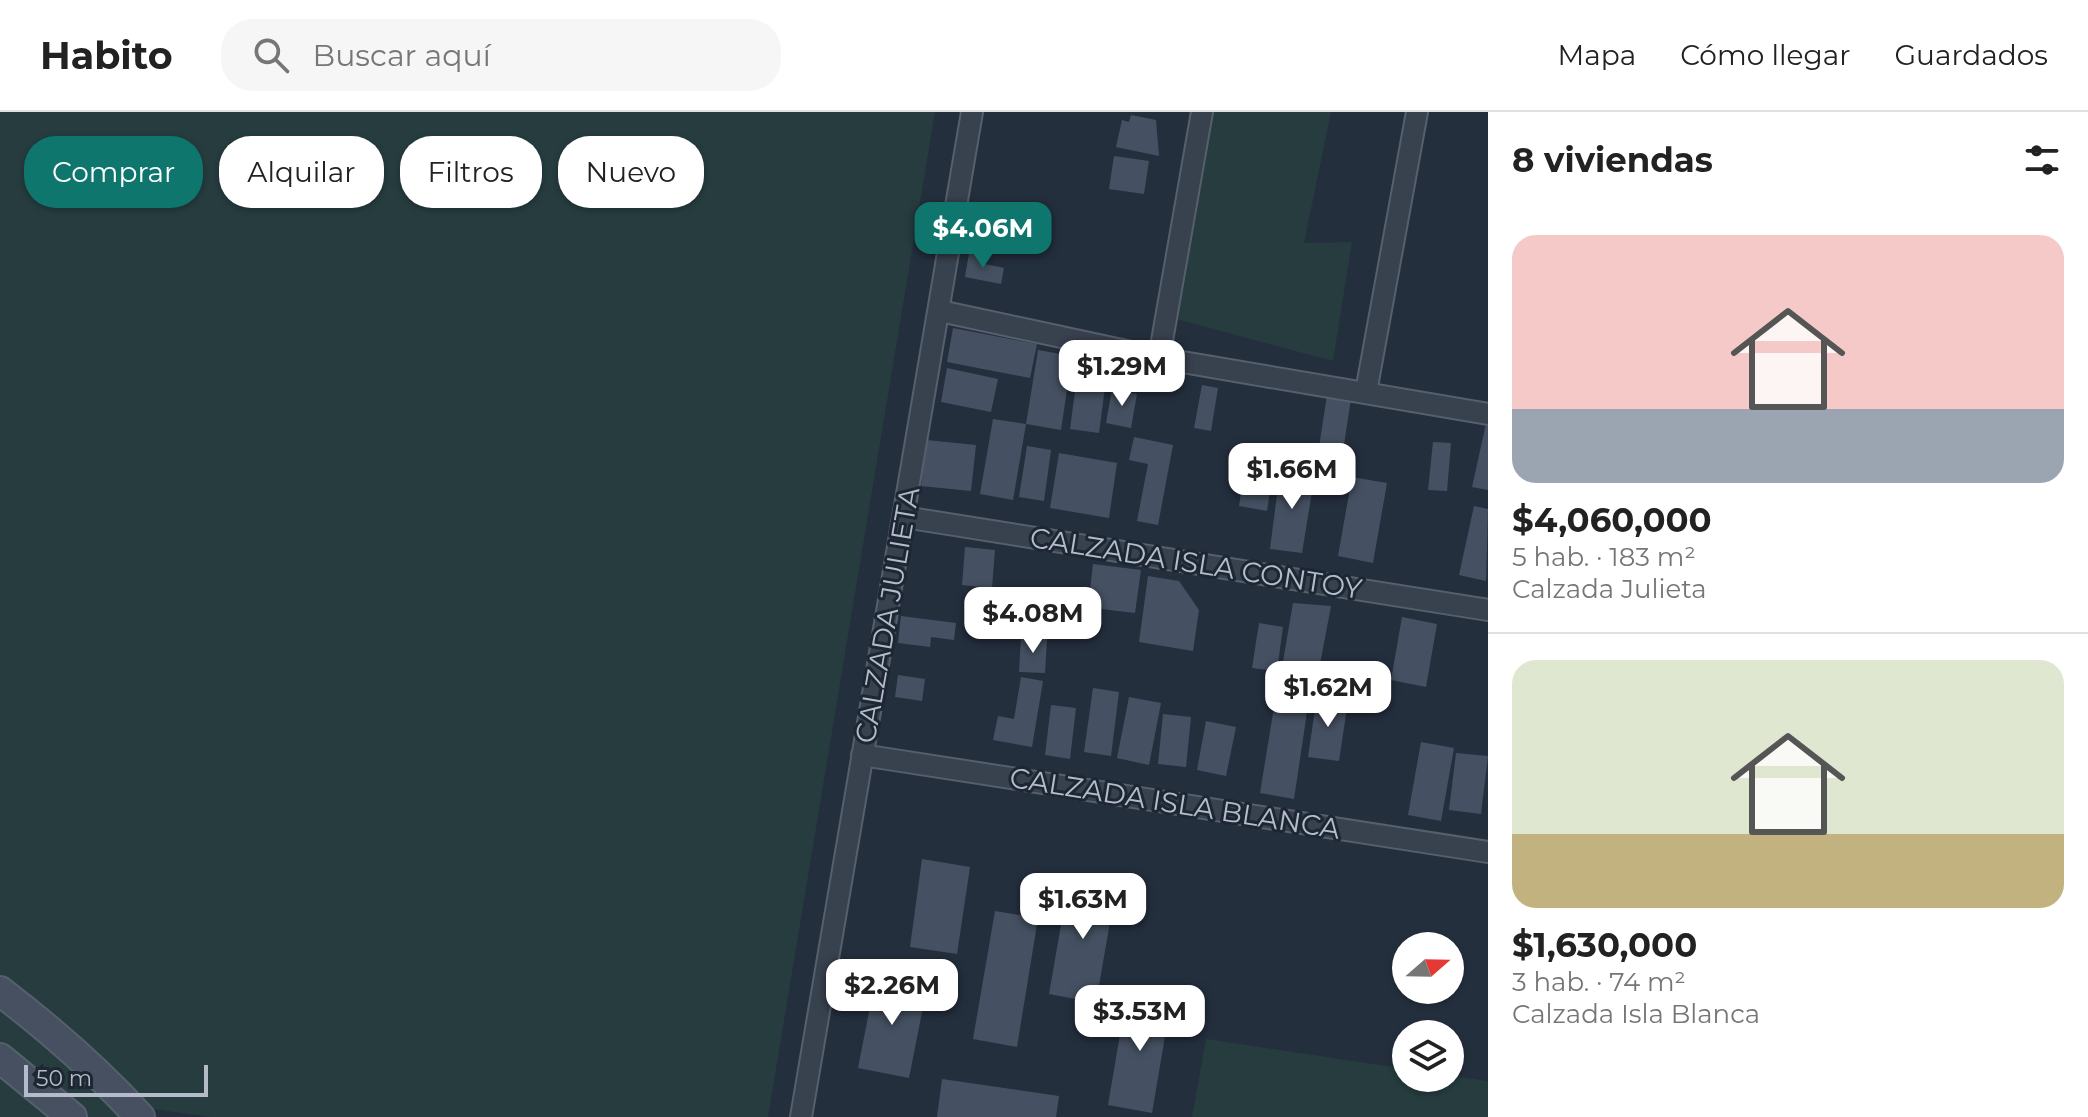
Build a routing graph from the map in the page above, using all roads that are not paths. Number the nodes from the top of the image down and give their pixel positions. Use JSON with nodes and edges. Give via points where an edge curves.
{"nodes":[{"id":1,"x":972,"y":112,"type":"edge"},
{"id":2,"x":1202,"y":112,"type":"edge"},
{"id":3,"x":1417,"y":112,"type":"edge"},
{"id":4,"x":940,"y":311,"type":"junction"},
{"id":5,"x":1159,"y":358,"type":"junction"},
{"id":6,"x":1366,"y":392,"type":"junction"},
{"id":7,"x":1488,"y":414,"type":"edge"},
{"id":8,"x":904,"y":517,"type":"junction"},
{"id":9,"x":1488,"y":610,"type":"edge"},
{"id":10,"x":862,"y":755,"type":"junction"},
{"id":11,"x":1488,"y":852,"type":"edge"},
{"id":12,"x":0,"y":991,"type":"edge"},
{"id":13,"x":0,"y":1058,"type":"edge"},
{"id":14,"x":72,"y":1117,"type":"edge"},
{"id":15,"x":140,"y":1117,"type":"edge"},
{"id":16,"x":801,"y":1117,"type":"edge"}],
"edges":[{"from":1,"to":4,"type":"street","name":"CALZADA JULIETA"},
{"from":2,"to":5,"type":"street"},
{"from":3,"to":6,"type":"street"},
{"from":4,"to":5,"type":"street"},
{"from":4,"to":8,"type":"street","name":"CALZADA JULIETA"},
{"from":5,"to":6,"type":"street"},
{"from":6,"to":7,"type":"street"},
{"from":8,"to":9,"type":"street","name":"CALZADA ISLA CONTOY"},
{"from":8,"to":10,"type":"street","name":"CALZADA JULIETA"},
{"from":10,"to":11,"type":"street","name":"CALZADA ISLA BLANCA"},
{"from":10,"to":16,"type":"street","name":"CALZADA JULIETA"},
{"from":12,"to":15,"type":"main road","via":[[73,1050]]},
{"from":13,"to":14,"type":"main road"}]}
